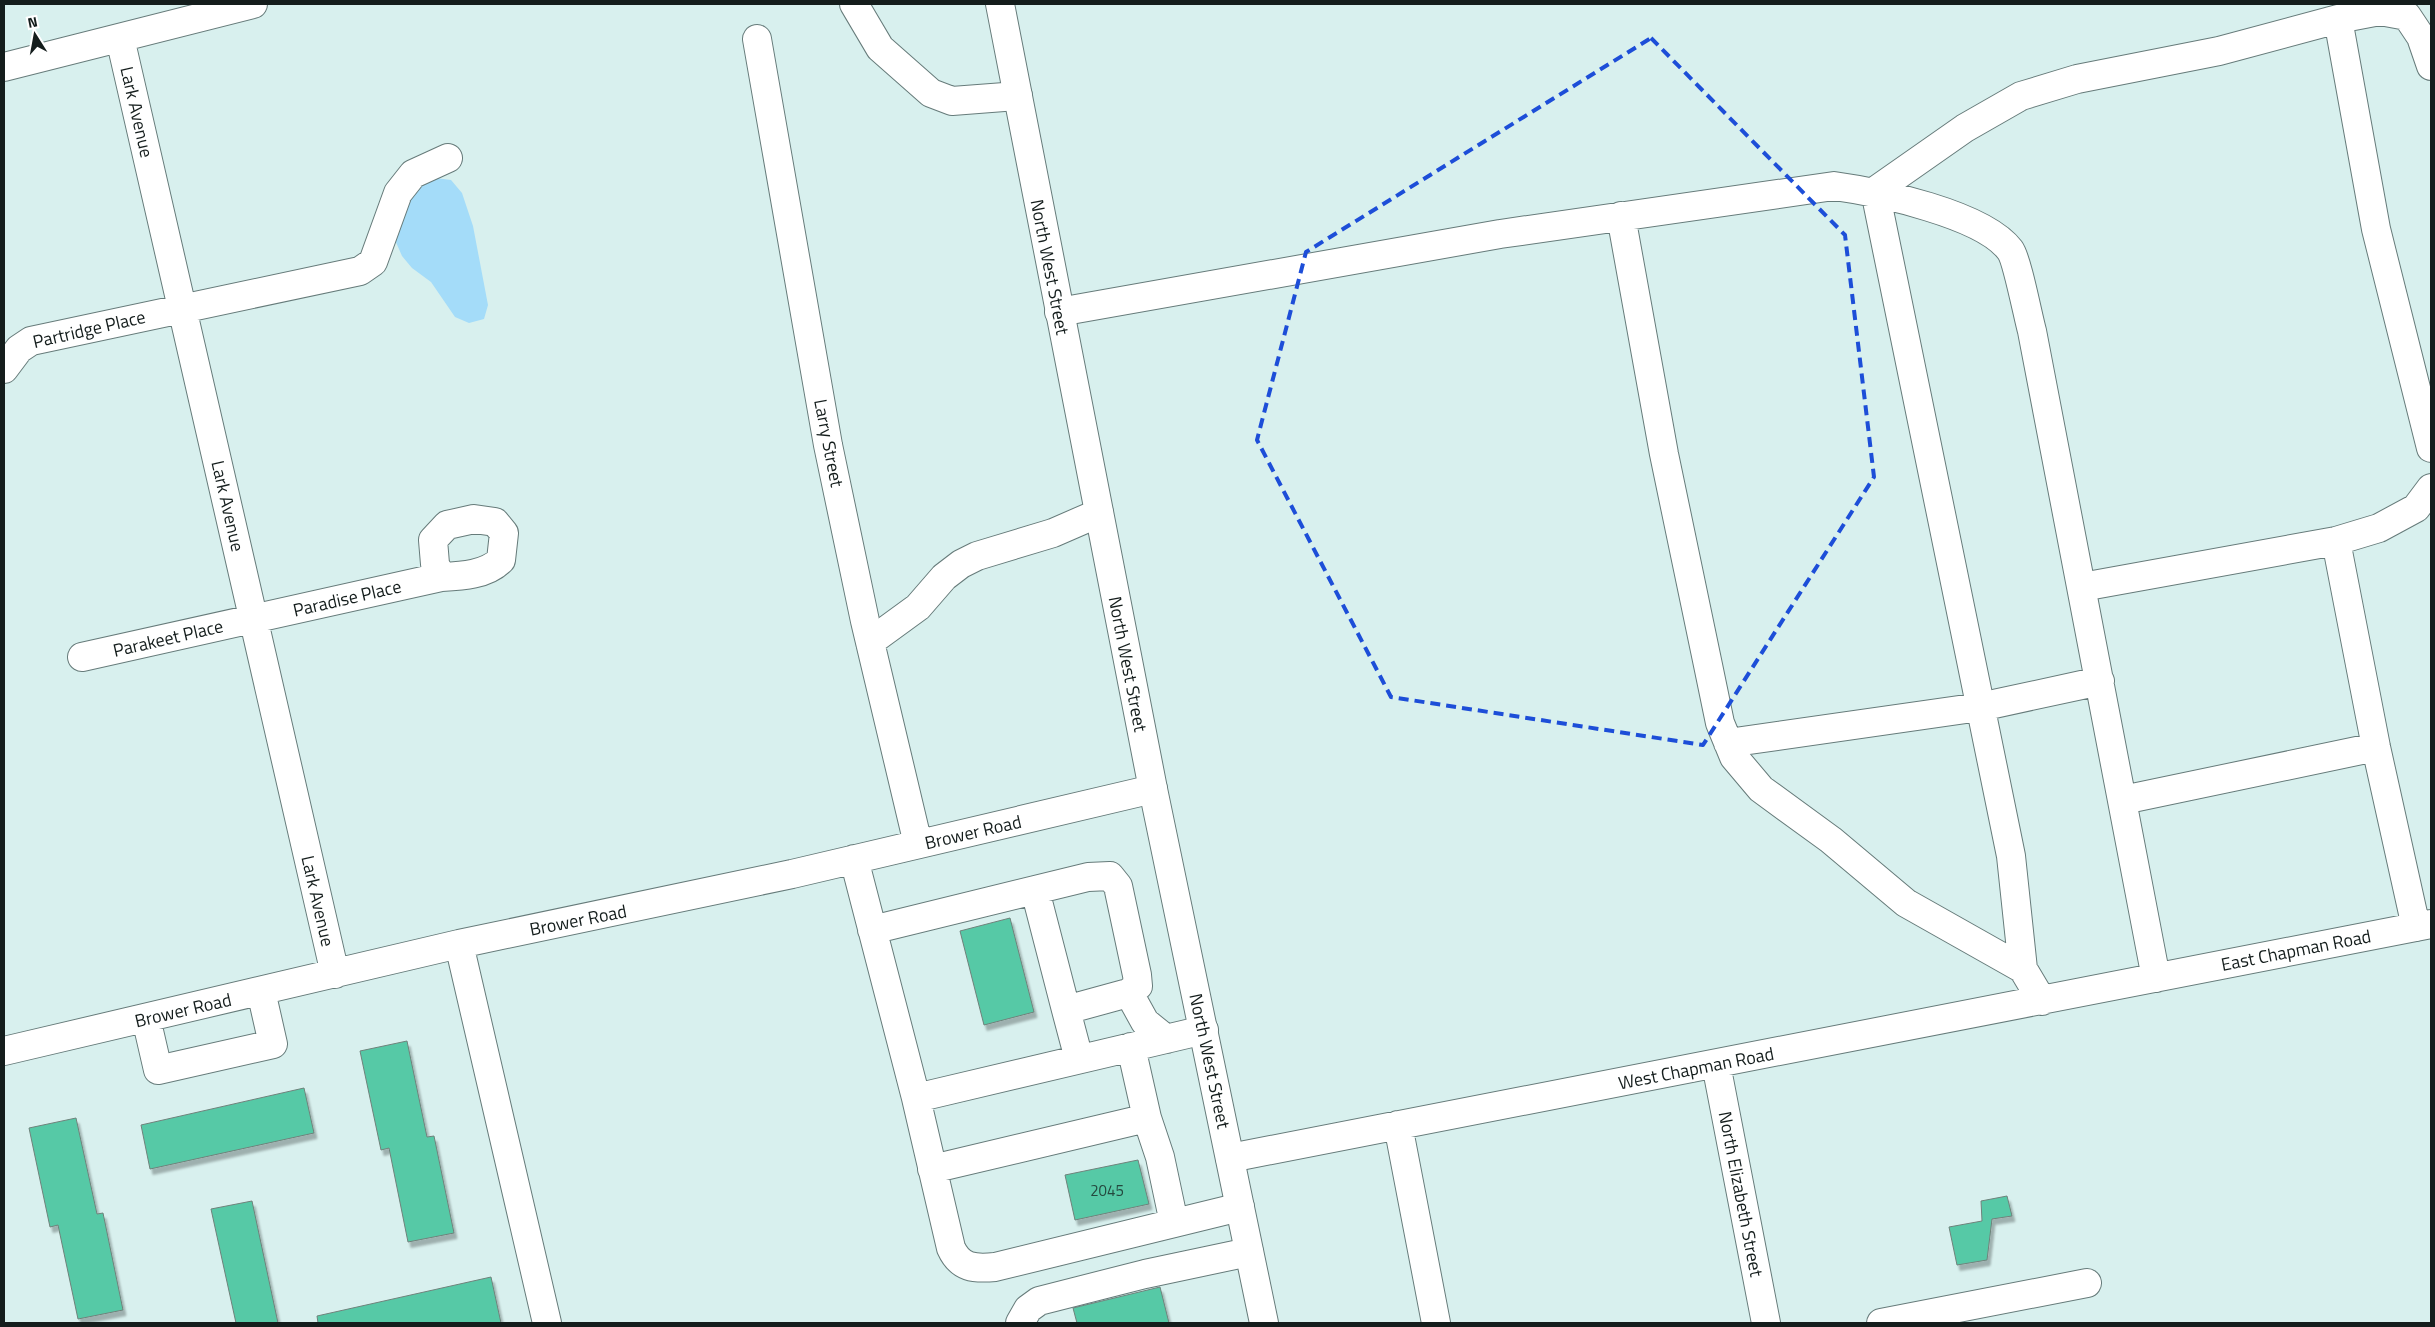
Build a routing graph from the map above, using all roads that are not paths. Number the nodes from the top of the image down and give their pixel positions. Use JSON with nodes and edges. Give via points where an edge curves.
{"nodes":[{"id":1,"x":254,"y":4,"type":"edge"},
{"id":2,"x":854,"y":4,"type":"edge"},
{"id":3,"x":1000,"y":4,"type":"edge"},
{"id":4,"x":2338,"y":19,"type":"junction"},
{"id":5,"x":120,"y":38,"type":"junction"},
{"id":6,"x":756,"y":39,"type":"dead end"},
{"id":7,"x":2431,"y":66,"type":"edge"},
{"id":8,"x":4,"y":67,"type":"edge"},
{"id":9,"x":1018,"y":96,"type":"junction"},
{"id":10,"x":448,"y":158,"type":"dead end"},
{"id":11,"x":1875,"y":191,"type":"junction"},
{"id":12,"x":1620,"y":216,"type":"junction"},
{"id":13,"x":182,"y":307,"type":"junction"},
{"id":14,"x":1059,"y":312,"type":"junction"},
{"id":15,"x":10,"y":357,"type":"edge"},
{"id":16,"x":2431,"y":448,"type":"edge"},
{"id":17,"x":2431,"y":488,"type":"edge"},
{"id":18,"x":1099,"y":513,"type":"junction"},
{"id":19,"x":2336,"y":541,"type":"junction"},
{"id":20,"x":441,"y":577,"type":"dead end"},
{"id":21,"x":2082,"y":587,"type":"junction"},
{"id":22,"x":254,"y":619,"type":"junction"},
{"id":23,"x":870,"y":642,"type":"junction"},
{"id":24,"x":82,"y":657,"type":"dead end"},
{"id":25,"x":2100,"y":681,"type":"junction"},
{"id":26,"x":1980,"y":706,"type":"junction"},
{"id":27,"x":1728,"y":744,"type":"junction"},
{"id":28,"x":2376,"y":747,"type":"junction"},
{"id":29,"x":1152,"y":789,"type":"junction"},
{"id":30,"x":2123,"y":800,"type":"junction"},
{"id":31,"x":918,"y":844,"type":"junction"},
{"id":32,"x":854,"y":859,"type":"junction"},
{"id":33,"x":1035,"y":890,"type":"junction"},
{"id":34,"x":2423,"y":925,"type":"edge"},
{"id":35,"x":872,"y":930,"type":"junction"},
{"id":36,"x":460,"y":944,"type":"junction"},
{"id":37,"x":2023,"y":970,"type":"junction"},
{"id":38,"x":335,"y":974,"type":"junction"},
{"id":39,"x":2159,"y":978,"type":"junction"},
{"id":40,"x":261,"y":991,"type":"junction"},
{"id":41,"x":1129,"y":992,"type":"junction"},
{"id":42,"x":2042,"y":1000,"type":"junction"},
{"id":43,"x":1066,"y":1010,"type":"junction"},
{"id":44,"x":146,"y":1018,"type":"junction"},
{"id":45,"x":1204,"y":1030,"type":"junction"},
{"id":46,"x":1166,"y":1039,"type":"junction"},
{"id":47,"x":1131,"y":1047,"type":"junction"},
{"id":48,"x":4,"y":1051,"type":"edge"},
{"id":49,"x":1079,"y":1059,"type":"junction"},
{"id":50,"x":1716,"y":1064,"type":"junction"},
{"id":51,"x":916,"y":1098,"type":"junction"},
{"id":52,"x":1147,"y":1118,"type":"junction"},
{"id":53,"x":1398,"y":1125,"type":"junction"},
{"id":54,"x":1230,"y":1158,"type":"junction"},
{"id":55,"x":932,"y":1168,"type":"junction"},
{"id":56,"x":1240,"y":1207,"type":"junction"},
{"id":57,"x":1174,"y":1223,"type":"junction"},
{"id":58,"x":1249,"y":1252,"type":"junction"},
{"id":59,"x":2087,"y":1283,"type":"dead end"},
{"id":60,"x":547,"y":1323,"type":"edge"},
{"id":61,"x":1020,"y":1323,"type":"edge"},
{"id":62,"x":1264,"y":1323,"type":"edge"},
{"id":63,"x":1436,"y":1323,"type":"edge"},
{"id":64,"x":1766,"y":1323,"type":"edge"},
{"id":65,"x":1881,"y":1323,"type":"edge"}],
"edges":[{"from":1,"to":5,"type":"street"},
{"from":2,"to":9,"type":"street","via":[[880,48],[931,93],[952,101]]},
{"from":3,"to":9,"type":"street","name":"North West Street"},
{"from":4,"to":7,"type":"street","via":[[2380,10],[2407,16],[2420,37]]},
{"from":4,"to":11,"type":"street","via":[[2219,51],[2078,79],[2021,96],[1965,128]]},
{"from":4,"to":16,"type":"street","via":[[2376,229]]},
{"from":5,"to":8,"type":"street"},
{"from":5,"to":13,"type":"street","name":"Lark Avenue"},
{"from":6,"to":23,"type":"street","name":"Larry Street","via":[[828,445]]},
{"from":9,"to":14,"type":"street","name":"North West Street"},
{"from":10,"to":13,"type":"street","name":"Partridge Place","via":[[413,174],[398,192],[372,262],[360,270]]},
{"from":11,"to":12,"type":"street","via":[[1834,186]]},
{"from":11,"to":21,"type":"street","via":[[1976,223],[2011,251],[2032,331]]},
{"from":11,"to":26,"type":"street"},
{"from":12,"to":14,"type":"street","via":[[1288,270]]},
{"from":12,"to":27,"type":"street","via":[[1664,454],[1720,723]]},
{"from":13,"to":15,"type":"street","name":"Partridge Place"},
{"from":13,"to":22,"type":"street","name":"Lark Avenue"},
{"from":14,"to":18,"type":"street","name":"North West Street"},
{"from":17,"to":19,"type":"street","via":[[2416,508],[2380,528]]},
{"from":18,"to":23,"type":"street","via":[[1053,533],[961,564],[944,576],[918,607]]},
{"from":18,"to":29,"type":"street","name":"North West Street"},
{"from":19,"to":21,"type":"street"},
{"from":19,"to":28,"type":"street"},
{"from":20,"to":22,"type":"street","name":"Paradise Place"},
{"from":21,"to":25,"type":"street"},
{"from":22,"to":24,"type":"street","name":"Parakeet Place"},
{"from":22,"to":38,"type":"street","name":"Lark Avenue"},
{"from":23,"to":31,"type":"street","name":"Larry Street"},
{"from":25,"to":26,"type":"street"},
{"from":25,"to":30,"type":"street"},
{"from":26,"to":27,"type":"street"},
{"from":26,"to":37,"type":"street","via":[[2011,856]]},
{"from":27,"to":37,"type":"street","via":[[1762,789],[1906,902]]},
{"from":28,"to":30,"type":"street"},
{"from":28,"to":34,"type":"street"},
{"from":29,"to":31,"type":"street","name":"Brower Road"},
{"from":29,"to":45,"type":"street","name":"North West Street"},
{"from":30,"to":39,"type":"street"},
{"from":31,"to":32,"type":"street","name":"Brower Road"},
{"from":32,"to":35,"type":"street"},
{"from":32,"to":36,"type":"street","name":"Brower Road"},
{"from":33,"to":35,"type":"street"},
{"from":33,"to":41,"type":"street","via":[[1100,875],[1114,880],[1138,975],[1138,986]]},
{"from":33,"to":43,"type":"street"},
{"from":34,"to":39,"type":"street","name":"East Chapman Road"},
{"from":35,"to":51,"type":"street"},
{"from":36,"to":38,"type":"street","name":"Brower Road"},
{"from":36,"to":60,"type":"street"},
{"from":37,"to":42,"type":"street"},
{"from":38,"to":40,"type":"street","name":"Brower Road"},
{"from":39,"to":42,"type":"street","name":"West Chapman Road"},
{"from":40,"to":44,"type":"street","name":"Brower Road"},
{"from":40,"to":44,"type":"street","via":[[273,1044],[158,1070]]},
{"from":41,"to":43,"type":"street"},
{"from":41,"to":46,"type":"street","via":[[1145,1022]]},
{"from":42,"to":50,"type":"street","name":"West Chapman Road"},
{"from":43,"to":49,"type":"street"},
{"from":44,"to":48,"type":"street","name":"Brower Road"},
{"from":45,"to":46,"type":"street"},
{"from":45,"to":54,"type":"street","name":"North West Street"},
{"from":46,"to":47,"type":"street"},
{"from":47,"to":49,"type":"street"},
{"from":47,"to":52,"type":"street"},
{"from":49,"to":51,"type":"street"},
{"from":50,"to":53,"type":"street","name":"West Chapman Road"},
{"from":50,"to":64,"type":"street","name":"North Elizabeth Street"},
{"from":51,"to":55,"type":"street"},
{"from":52,"to":55,"type":"street"},
{"from":52,"to":57,"type":"street","via":[[1160,1157]]},
{"from":53,"to":54,"type":"street","name":"West Chapman Road"},
{"from":53,"to":63,"type":"street"},
{"from":54,"to":56,"type":"street","name":"North West Street"},
{"from":55,"to":57,"type":"street","via":[[955,1257],[970,1267],[995,1267]]},
{"from":56,"to":57,"type":"street"},
{"from":56,"to":58,"type":"street","name":"North West Street"},
{"from":58,"to":61,"type":"street","via":[[1039,1301],[1028,1309]]},
{"from":58,"to":62,"type":"street","name":"North West Street"},
{"from":59,"to":65,"type":"street"}]}
